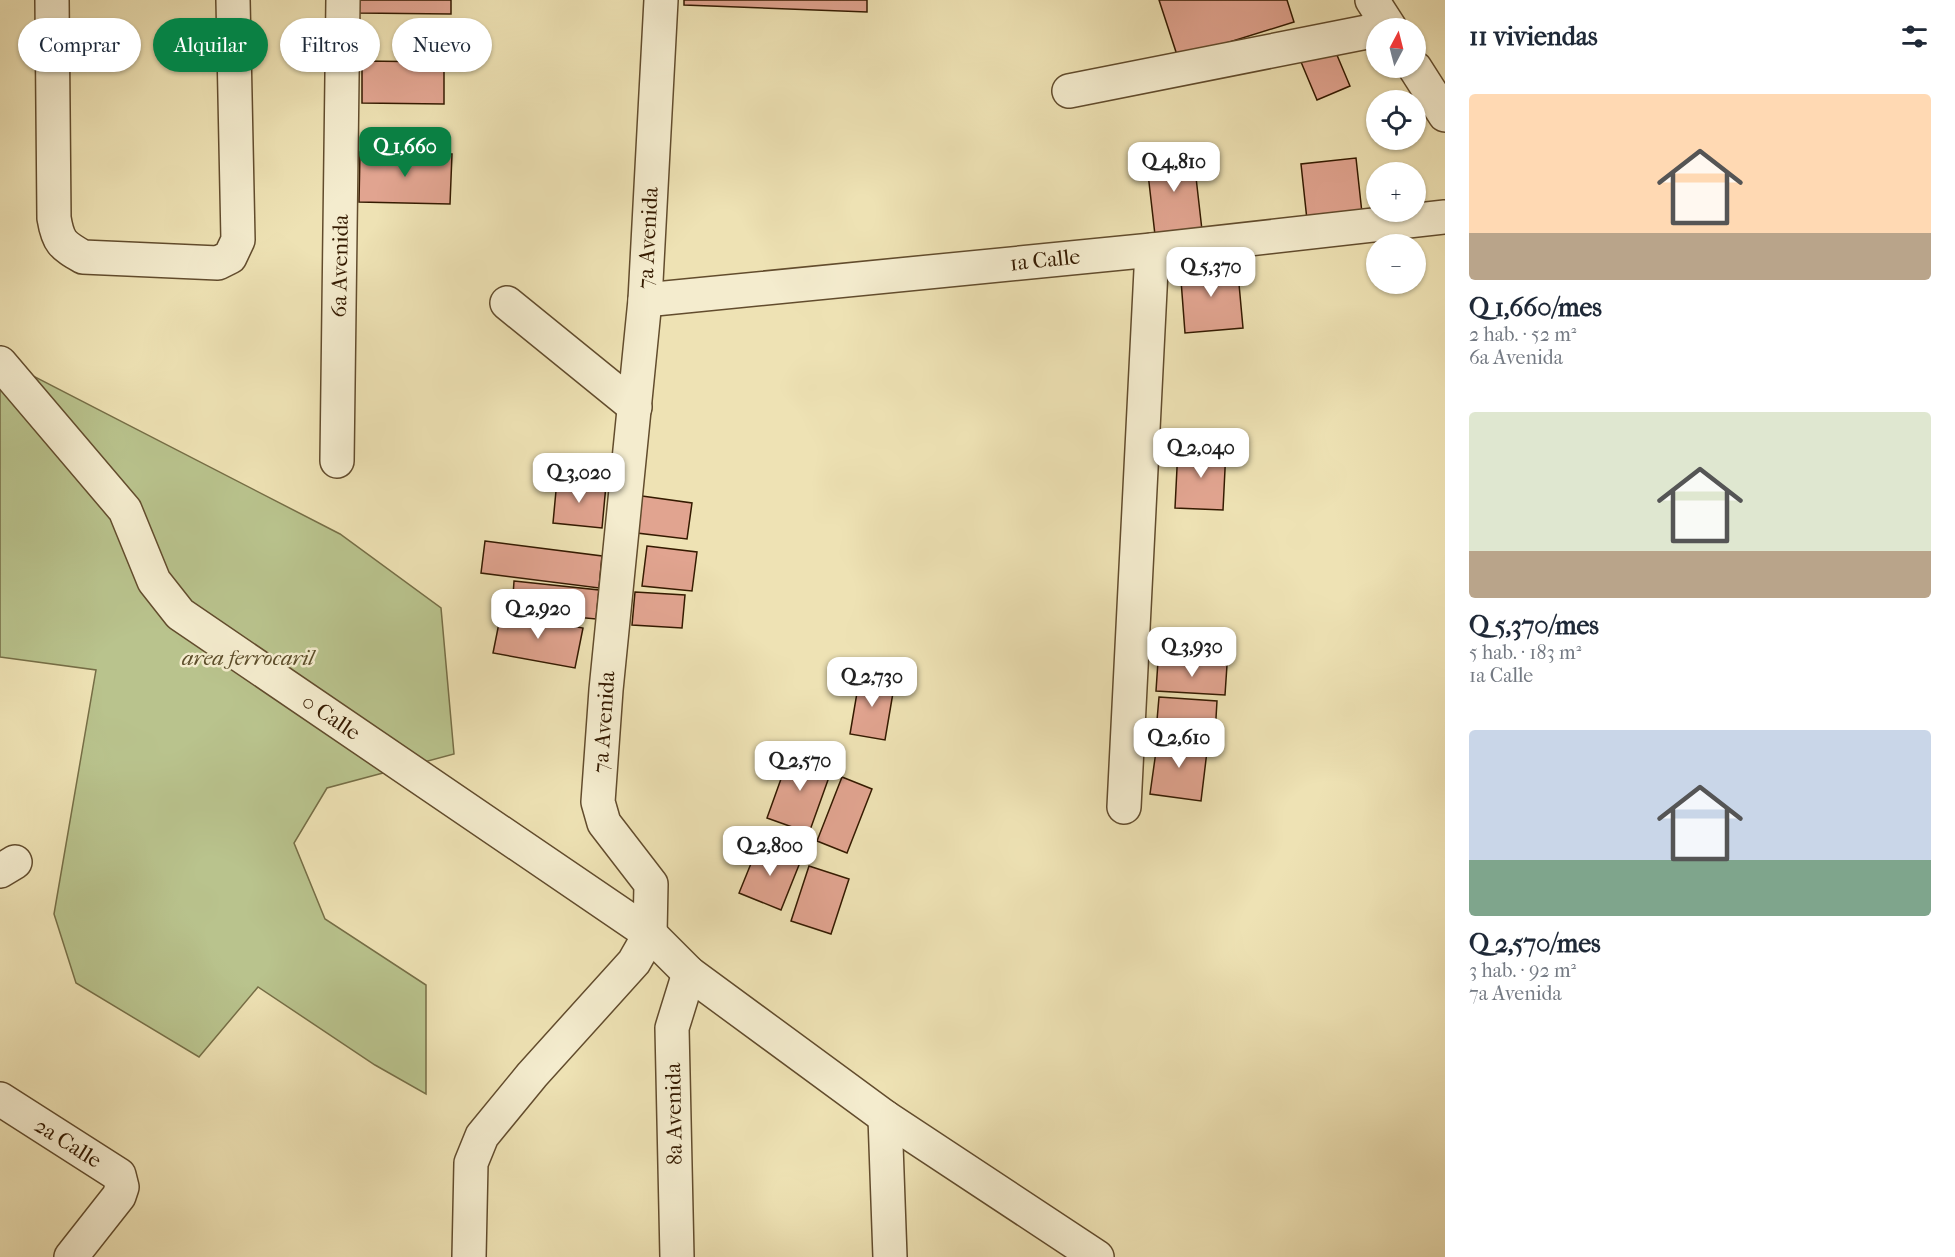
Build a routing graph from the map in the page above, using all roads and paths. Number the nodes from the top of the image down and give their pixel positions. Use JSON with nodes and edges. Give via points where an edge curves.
{"nodes":[{"id":1,"x":52,"y":0,"type":"edge"},
{"id":2,"x":233,"y":0,"type":"edge"},
{"id":3,"x":343,"y":0,"type":"edge"},
{"id":4,"x":661,"y":0,"type":"edge"},
{"id":5,"x":1372,"y":0,"type":"edge"},
{"id":6,"x":1383,"y":18,"type":"edge"},
{"id":7,"x":1366,"y":32,"type":"edge"},
{"id":8,"x":1421,"y":78,"type":"edge"},
{"id":9,"x":1069,"y":91,"type":"dead end"},
{"id":10,"x":1445,"y":115,"type":"edge"},
{"id":11,"x":1445,"y":217,"type":"edge"},
{"id":12,"x":1152,"y":250,"type":"junction"},
{"id":13,"x":645,"y":300,"type":"junction"},
{"id":14,"x":507,"y":303,"type":"dead end"},
{"id":15,"x":0,"y":363,"type":"edge"},
{"id":16,"x":635,"y":407,"type":"junction"},
{"id":17,"x":338,"y":461,"type":"dead end"},
{"id":18,"x":1124,"y":807,"type":"dead end"},
{"id":19,"x":650,"y":934,"type":"junction"},
{"id":20,"x":689,"y":973,"type":"junction"},
{"id":21,"x":0,"y":1099,"type":"edge"},
{"id":22,"x":885,"y":1117,"type":"junction"},
{"id":23,"x":71,"y":1257,"type":"edge"},
{"id":24,"x":469,"y":1257,"type":"edge"},
{"id":25,"x":677,"y":1257,"type":"edge"},
{"id":26,"x":890,"y":1257,"type":"edge"},
{"id":27,"x":1097,"y":1257,"type":"edge"}],
"edges":[{"from":1,"to":2,"type":"street","via":[[54,218],[58,237],[83,257],[218,263],[230,257],[238,240]]},
{"from":3,"to":17,"type":"street","name":"6a Avenida"},
{"from":4,"to":13,"type":"street","name":"7a Avenida"},
{"from":5,"to":6,"type":"street"},
{"from":7,"to":9,"type":"street"},
{"from":8,"to":10,"type":"street"},
{"from":11,"to":12,"type":"street","name":"1a Calle"},
{"from":12,"to":13,"type":"street","name":"1a Calle"},
{"from":12,"to":18,"type":"street"},
{"from":13,"to":16,"type":"street","name":"7a Avenida"},
{"from":14,"to":16,"type":"street"},
{"from":15,"to":19,"type":"street","name":"0 Calle","via":[[125,510],[154,581],[180,614]]},
{"from":16,"to":19,"type":"street","name":"7a Avenida","via":[[598,802],[604,823],[651,884]]},
{"from":19,"to":20,"type":"street","name":"0 Calle"},
{"from":19,"to":24,"type":"street","name":"7a Avenida","via":[[634,962],[482,1136],[471,1163]]},
{"from":20,"to":22,"type":"street","name":"0 Calle"},
{"from":20,"to":25,"type":"street","name":"8a Avenida","via":[[672,1028]]},
{"from":21,"to":23,"type":"street","name":"2a Calle","via":[[118,1175],[122,1187],[119,1196]]},
{"from":22,"to":26,"type":"street"},
{"from":22,"to":27,"type":"street","name":"0 Calle"}]}
